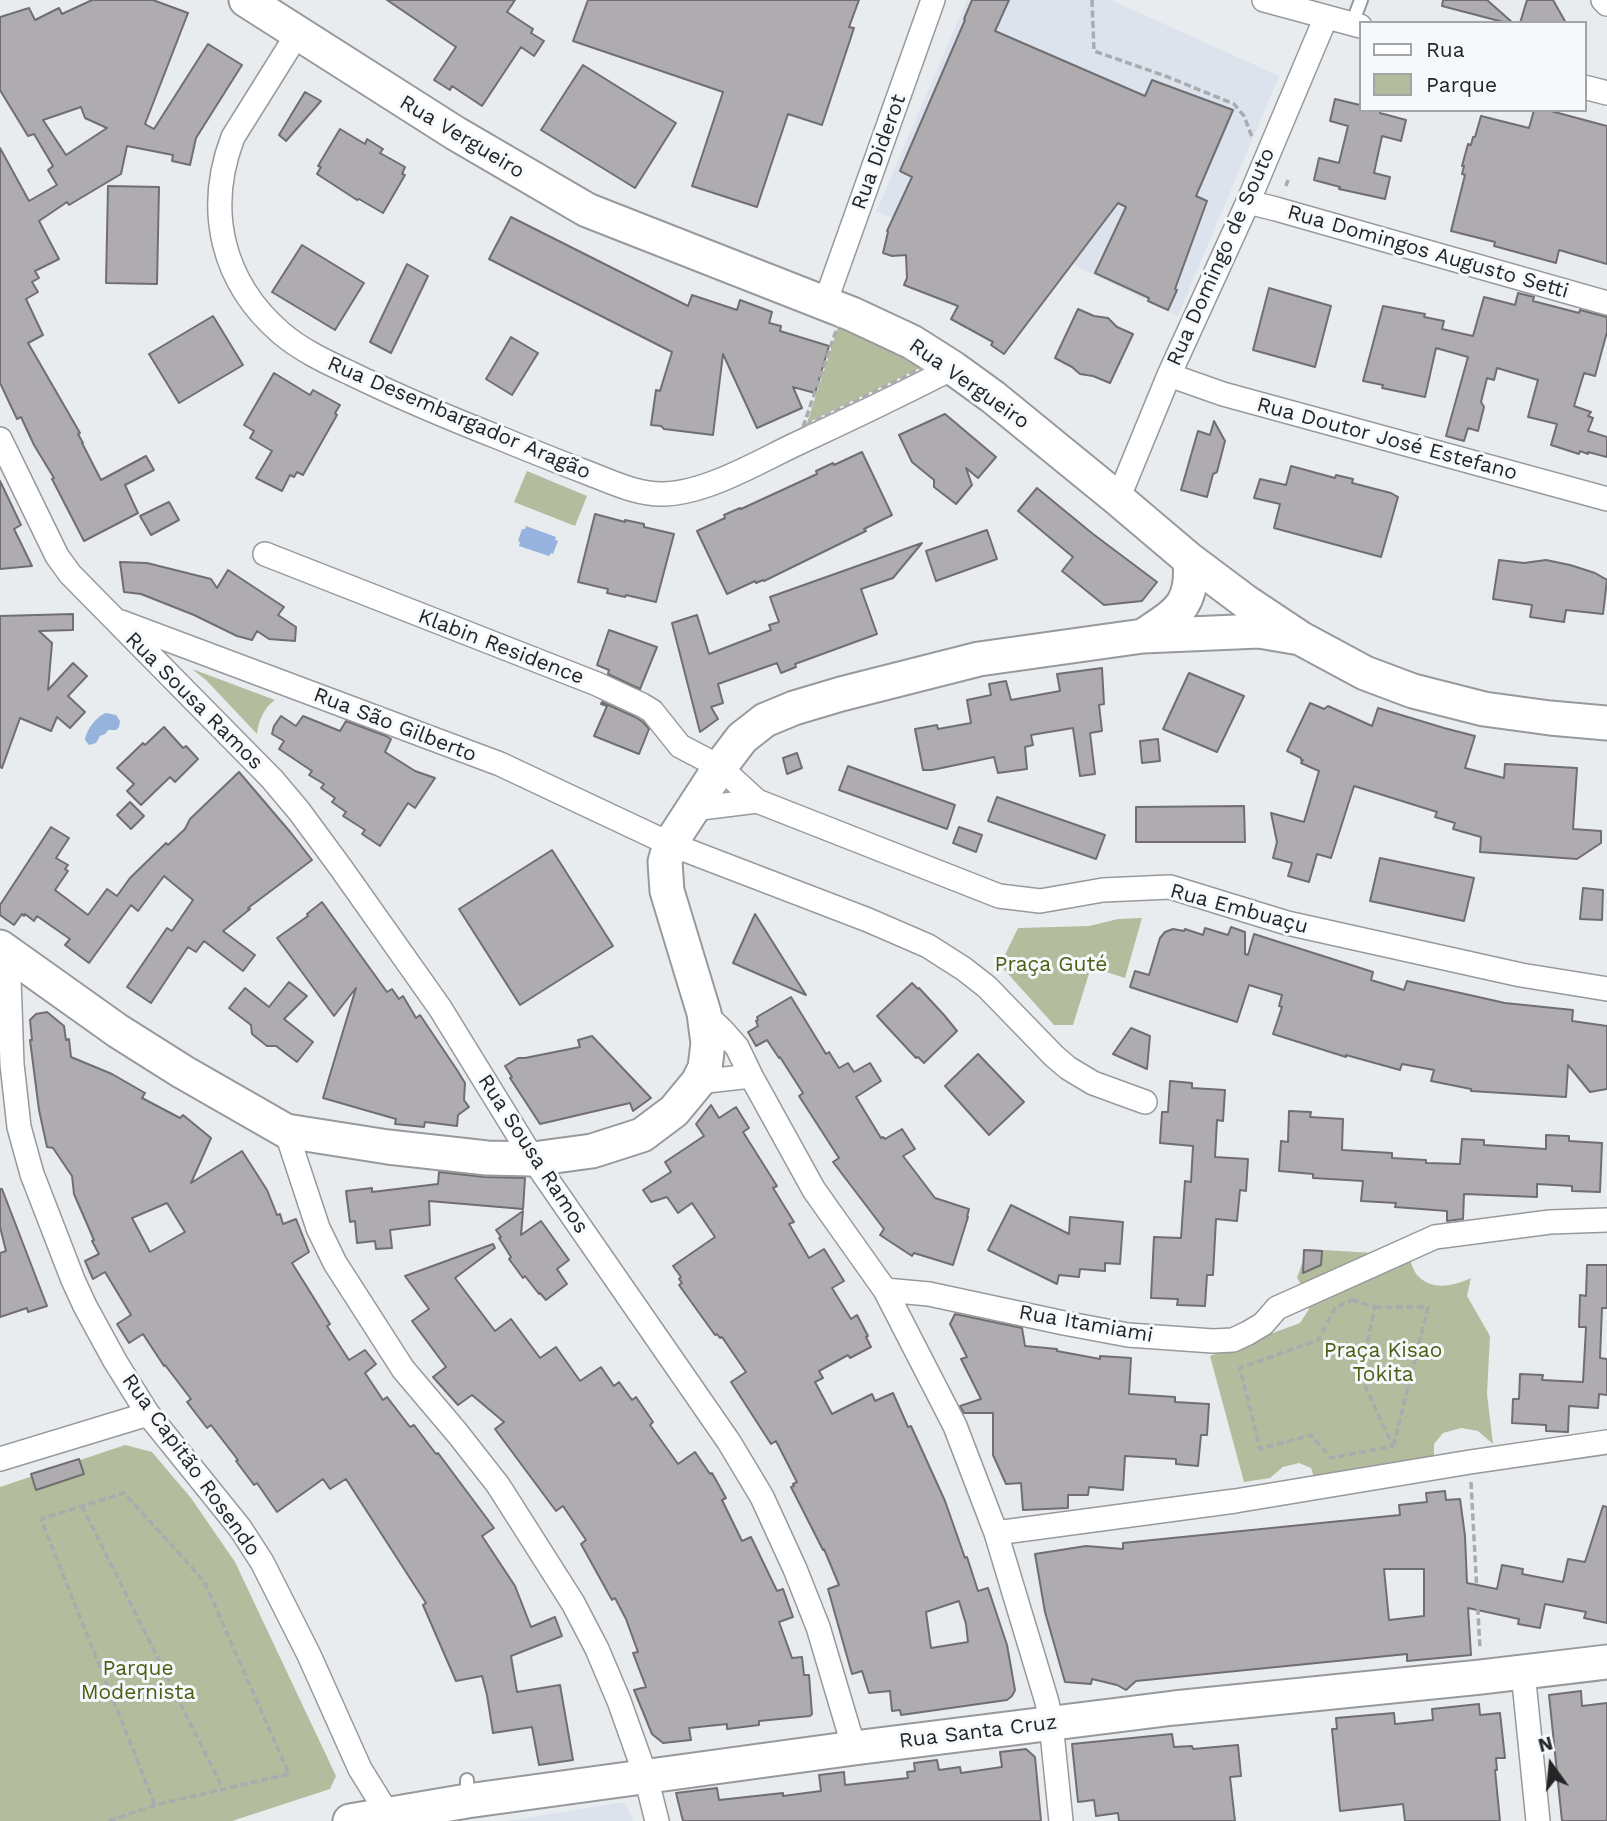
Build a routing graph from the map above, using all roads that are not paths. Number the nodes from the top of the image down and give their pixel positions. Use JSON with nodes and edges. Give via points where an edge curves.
{"nodes":[{"id":1,"x":246,"y":0,"type":"edge"},
{"id":2,"x":933,"y":0,"type":"edge"},
{"id":3,"x":1264,"y":0,"type":"edge"},
{"id":4,"x":1361,"y":0,"type":"edge"},
{"id":5,"x":1603,"y":0,"type":"edge"},
{"id":6,"x":1607,"y":4,"type":"edge"},
{"id":7,"x":1326,"y":17,"type":"junction"},
{"id":8,"x":1356,"y":25,"type":"edge"},
{"id":9,"x":298,"y":33,"type":"junction"},
{"id":10,"x":1586,"y":88,"type":"edge"},
{"id":11,"x":1607,"y":93,"type":"edge"},
{"id":12,"x":1248,"y":202,"type":"junction"},
{"id":13,"x":1607,"y":303,"type":"edge"},
{"id":14,"x":831,"y":314,"type":"junction"},
{"id":15,"x":953,"y":368,"type":"junction"},
{"id":16,"x":1169,"y":375,"type":"junction"},
{"id":17,"x":0,"y":439,"type":"edge"},
{"id":18,"x":1118,"y":499,"type":"junction"},
{"id":19,"x":1607,"y":499,"type":"edge"},
{"id":20,"x":265,"y":554,"type":"dead end"},
{"id":21,"x":1190,"y":561,"type":"junction"},
{"id":22,"x":114,"y":620,"type":"junction"},
{"id":23,"x":1143,"y":636,"type":"junction"},
{"id":24,"x":1300,"y":638,"type":"junction"},
{"id":25,"x":1607,"y":723,"type":"edge"},
{"id":26,"x":720,"y":766,"type":"junction"},
{"id":27,"x":757,"y":801,"type":"junction"},
{"id":28,"x":693,"y":809,"type":"junction"},
{"id":29,"x":670,"y":844,"type":"junction"},
{"id":30,"x":4,"y":949,"type":"edge"},
{"id":31,"x":1607,"y":989,"type":"edge"},
{"id":32,"x":704,"y":1013,"type":"junction"},
{"id":33,"x":751,"y":1076,"type":"junction"},
{"id":34,"x":698,"y":1082,"type":"junction"},
{"id":35,"x":1145,"y":1102,"type":"dead end"},
{"id":36,"x":286,"y":1131,"type":"junction"},
{"id":37,"x":533,"y":1158,"type":"junction"},
{"id":38,"x":1607,"y":1220,"type":"edge"},
{"id":39,"x":885,"y":1290,"type":"junction"},
{"id":40,"x":148,"y":1414,"type":"junction"},
{"id":41,"x":1607,"y":1442,"type":"edge"},
{"id":42,"x":0,"y":1459,"type":"edge"},
{"id":43,"x":996,"y":1533,"type":"junction"},
{"id":44,"x":1607,"y":1662,"type":"edge"},
{"id":45,"x":1523,"y":1672,"type":"junction"},
{"id":46,"x":1051,"y":1723,"type":"junction"},
{"id":47,"x":854,"y":1748,"type":"junction"},
{"id":48,"x":646,"y":1777,"type":"junction"},
{"id":49,"x":367,"y":1818,"type":"edge"},
{"id":50,"x":657,"y":1821,"type":"edge"},
{"id":51,"x":1061,"y":1821,"type":"edge"},
{"id":52,"x":1538,"y":1821,"type":"edge"}],
"edges":[{"from":1,"to":9,"type":"street","name":"Rua Vergueiro"},
{"from":2,"to":14,"type":"street","name":"Rua Diderot"},
{"from":3,"to":7,"type":"street"},
{"from":4,"to":8,"type":"lane"},
{"from":5,"to":6,"type":"street"},
{"from":7,"to":8,"type":"street"},
{"from":7,"to":12,"type":"street","name":"Rua Domingo de Souto"},
{"from":9,"to":14,"type":"street","name":"Rua Vergueiro","via":[[454,133],[587,210]]},
{"from":9,"to":15,"type":"street","name":"Rua Desembargador Aragão","via":[[233,138],[220,191],[220,226],[231,266],[254,306],[282,334],[318,358],[409,401],[645,494],[684,492],[726,478]]},
{"from":10,"to":11,"type":"street"},
{"from":12,"to":13,"type":"street","name":"Rua Domingos Augusto Setti"},
{"from":12,"to":16,"type":"street","name":"Rua Domingo de Souto"},
{"from":14,"to":15,"type":"street","name":"Rua Vergueiro","via":[[892,332]]},
{"from":15,"to":18,"type":"street","name":"Rua Vergueiro"},
{"from":16,"to":18,"type":"street","name":"Rua Domingo de Souto"},
{"from":16,"to":19,"type":"street","name":"Rua Doutor José Estefano","via":[[1223,394]]},
{"from":17,"to":22,"type":"street","name":"Rua Sousa Ramos","via":[[57,556]]},
{"from":18,"to":21,"type":"street","name":"Rua Vergueiro"},
{"from":20,"to":26,"type":"street","name":"Klabin Residence","via":[[597,684],[652,711],[680,746]]},
{"from":21,"to":23,"type":"street","via":[[1184,604]]},
{"from":21,"to":24,"type":"street","name":"Rua Vergueiro"},
{"from":22,"to":29,"type":"street","name":"Rua São Gilberto","via":[[500,764]]},
{"from":22,"to":37,"type":"street","name":"Rua Sousa Ramos","via":[[299,811],[440,1008]]},
{"from":23,"to":24,"type":"street","via":[[1259,631]]},
{"from":23,"to":26,"type":"street","via":[[979,659],[794,708],[765,720],[742,738]]},
{"from":24,"to":25,"type":"street","name":"Rua Vergueiro","via":[[1365,673],[1413,691],[1484,709]]},
{"from":26,"to":27,"type":"street","name":"Rua Embuaçu"},
{"from":26,"to":28,"type":"street"},
{"from":27,"to":28,"type":"street","name":"Rua Embuaçu"},
{"from":27,"to":31,"type":"street","name":"Rua Embuaçu","via":[[999,896],[1040,901],[1103,890],[1170,887],[1287,923],[1521,975]]},
{"from":28,"to":29,"type":"street"},
{"from":29,"to":32,"type":"street","via":[[665,862],[667,891]]},
{"from":29,"to":35,"type":"street","name":"Rua São Gilberto","via":[[928,946],[987,987],[1068,1068],[1093,1083]]},
{"from":30,"to":36,"type":"street","via":[[118,1031]]},
{"from":30,"to":40,"type":"street","name":"Rua Capitão Rosendo","via":[[19,1127],[32,1174],[85,1306]]},
{"from":32,"to":33,"type":"street","via":[[737,1046]]},
{"from":32,"to":34,"type":"street","via":[[707,1054]]},
{"from":33,"to":34,"type":"street"},
{"from":33,"to":39,"type":"street","via":[[814,1190]]},
{"from":34,"to":37,"type":"street","via":[[674,1111],[642,1135],[592,1151]]},
{"from":36,"to":37,"type":"street","via":[[487,1158]]},
{"from":36,"to":48,"type":"street","via":[[318,1228],[335,1264],[403,1369],[498,1485],[573,1603],[619,1701]]},
{"from":37,"to":47,"type":"street","name":"Rua Sousa Ramos","via":[[729,1441],[762,1497],[818,1627]]},
{"from":38,"to":39,"type":"street","name":"Rua Itamiami","via":[[1550,1222],[1435,1237],[1277,1308],[1263,1324],[1233,1340],[1128,1335],[929,1294]]},
{"from":39,"to":43,"type":"street","via":[[955,1426]]},
{"from":40,"to":42,"type":"street"},
{"from":40,"to":49,"type":"street","name":"Rua Capitão Rosendo","via":[[262,1562],[360,1769]]},
{"from":41,"to":43,"type":"street"},
{"from":43,"to":46,"type":"street"},
{"from":44,"to":45,"type":"street","name":"Rua Santa Cruz"},
{"from":45,"to":46,"type":"street","name":"Rua Santa Cruz"},
{"from":45,"to":52,"type":"street"},
{"from":46,"to":47,"type":"street","name":"Rua Santa Cruz"},
{"from":46,"to":51,"type":"street"},
{"from":47,"to":48,"type":"street","name":"Rua Santa Cruz"},
{"from":48,"to":49,"type":"street","name":"Rua Santa Cruz","via":[[457,1795]]},
{"from":48,"to":50,"type":"street"}]}
